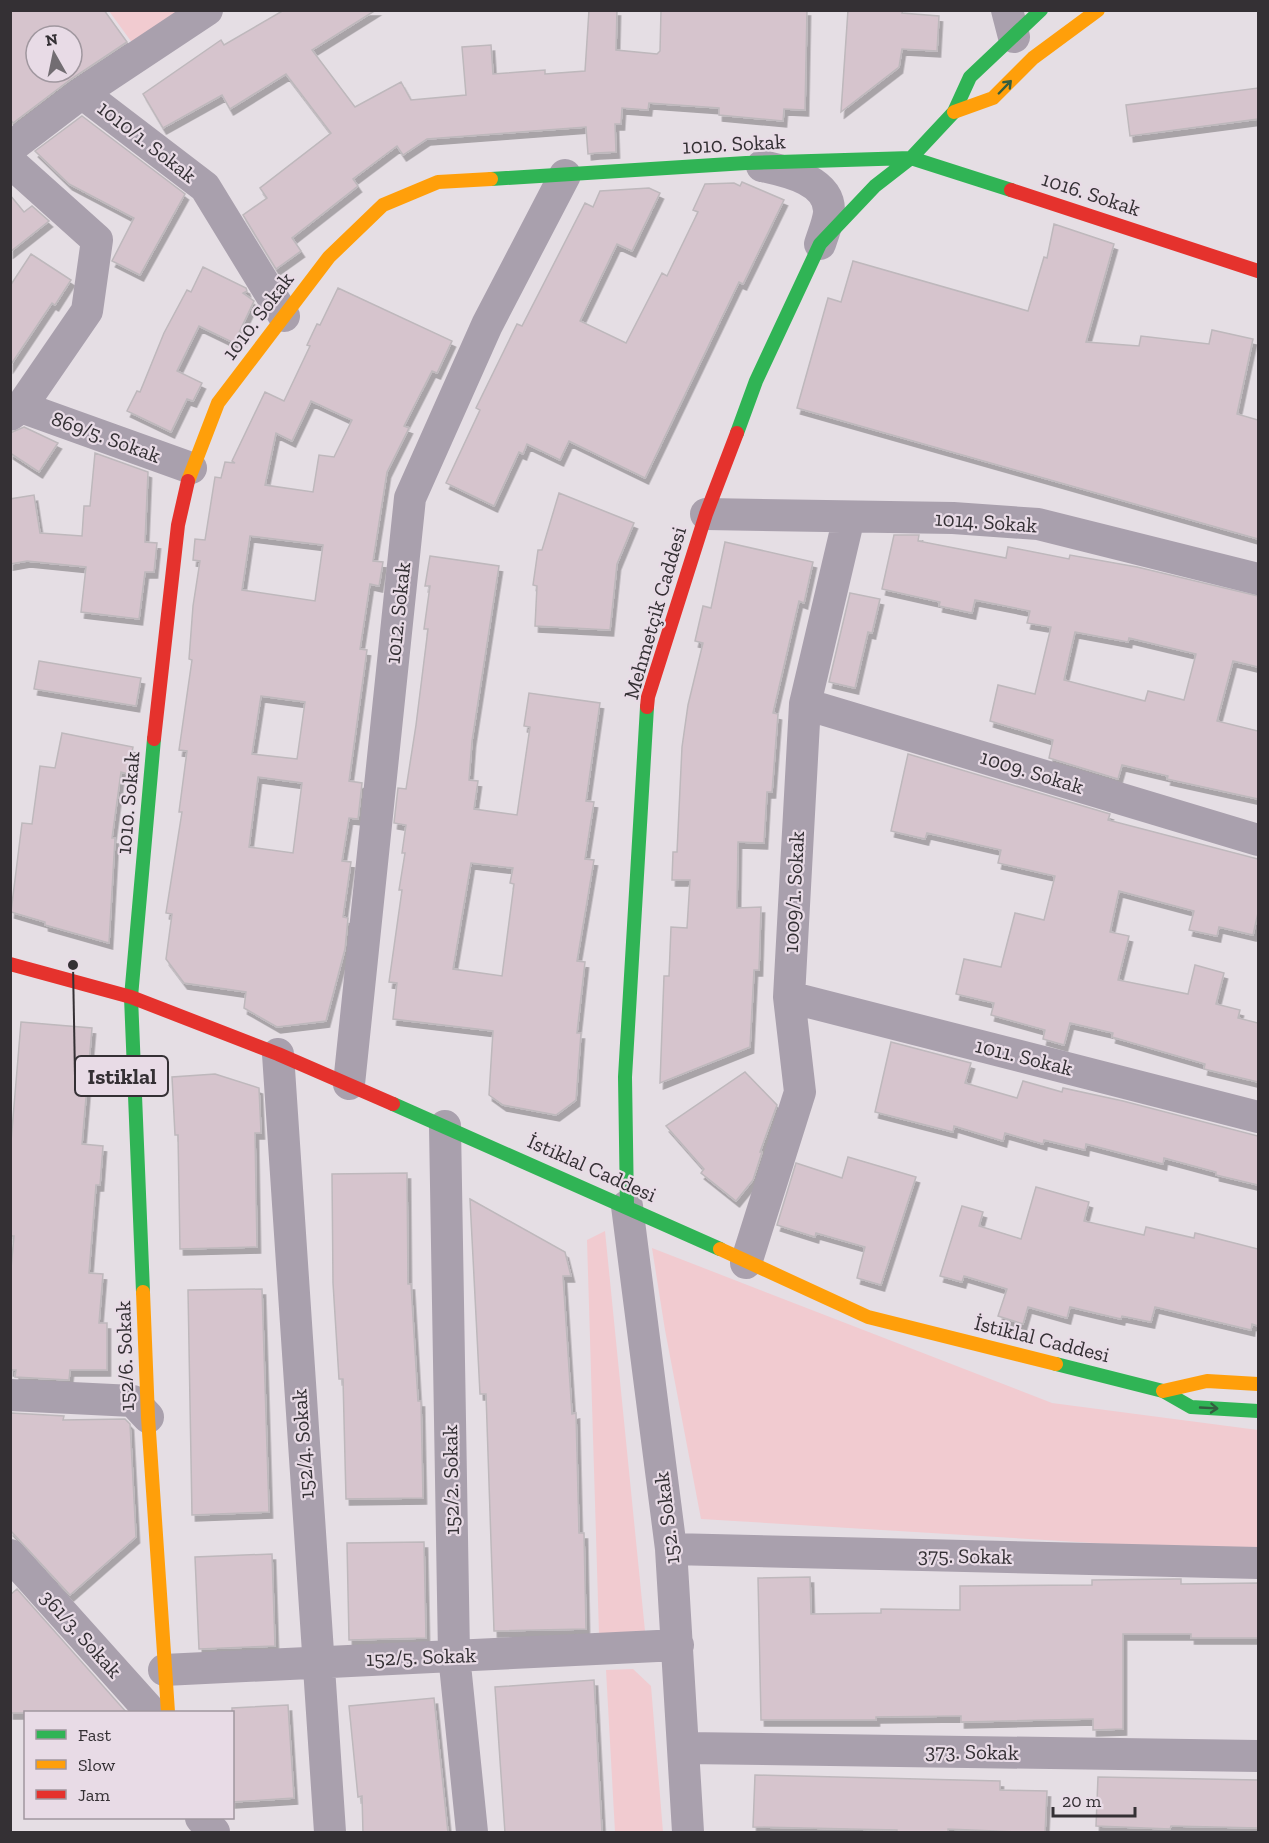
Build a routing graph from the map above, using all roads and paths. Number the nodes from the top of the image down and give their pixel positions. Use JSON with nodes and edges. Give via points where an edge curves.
{"nodes":[{"id":1,"x":207,"y":10,"type":"edge"},
{"id":2,"x":1041,"y":10,"type":"edge"},
{"id":3,"x":1098,"y":10,"type":"edge"},
{"id":4,"x":1011,"y":24,"type":"edge"},
{"id":5,"x":82,"y":93,"type":"junction"},
{"id":6,"x":954,"y":112,"type":"junction"},
{"id":7,"x":10,"y":148,"type":"edge"},
{"id":8,"x":911,"y":158,"type":"junction"},
{"id":9,"x":10,"y":162,"type":"edge"},
{"id":10,"x":746,"y":163,"type":"junction"},
{"id":11,"x":565,"y":176,"type":"junction"},
{"id":12,"x":820,"y":244,"type":"junction"},
{"id":13,"x":1258,"y":271,"type":"edge"},
{"id":14,"x":284,"y":316,"type":"junction"},
{"id":15,"x":16,"y":411,"type":"edge"},
{"id":16,"x":191,"y":468,"type":"junction"},
{"id":17,"x":706,"y":514,"type":"junction"},
{"id":18,"x":849,"y":517,"type":"junction"},
{"id":19,"x":1258,"y":579,"type":"edge"},
{"id":20,"x":805,"y":704,"type":"junction"},
{"id":21,"x":1258,"y":840,"type":"edge"},
{"id":22,"x":10,"y":964,"type":"edge"},
{"id":23,"x":131,"y":997,"type":"junction"},
{"id":24,"x":789,"y":997,"type":"junction"},
{"id":25,"x":278,"y":1054,"type":"junction"},
{"id":26,"x":349,"y":1084,"type":"junction"},
{"id":27,"x":1258,"y":1117,"type":"edge"},
{"id":28,"x":445,"y":1126,"type":"junction"},
{"id":29,"x":627,"y":1206,"type":"junction"},
{"id":30,"x":746,"y":1263,"type":"junction"},
{"id":31,"x":1258,"y":1384,"type":"edge"},
{"id":32,"x":1163,"y":1391,"type":"junction"},
{"id":33,"x":10,"y":1395,"type":"edge"},
{"id":34,"x":1258,"y":1411,"type":"edge"},
{"id":35,"x":148,"y":1417,"type":"junction"},
{"id":36,"x":671,"y":1550,"type":"junction"},
{"id":37,"x":10,"y":1555,"type":"edge"},
{"id":38,"x":1258,"y":1563,"type":"edge"},
{"id":39,"x":678,"y":1645,"type":"junction"},
{"id":40,"x":454,"y":1655,"type":"junction"},
{"id":41,"x":318,"y":1661,"type":"junction"},
{"id":42,"x":164,"y":1670,"type":"junction"},
{"id":43,"x":149,"y":1711,"type":"edge"},
{"id":44,"x":168,"y":1711,"type":"edge"},
{"id":45,"x":684,"y":1748,"type":"junction"},
{"id":46,"x":1258,"y":1756,"type":"edge"},
{"id":47,"x":202,"y":1819,"type":"edge"},
{"id":48,"x":214,"y":1833,"type":"edge"},
{"id":49,"x":330,"y":1833,"type":"edge"},
{"id":50,"x":472,"y":1833,"type":"edge"},
{"id":51,"x":688,"y":1833,"type":"edge"}],
"edges":[{"from":1,"to":5,"type":"street"},
{"from":2,"to":4,"type":"street","name":"Mehmetçik Caddesi"},
{"from":6,"to":3,"type":"street","name":"Mehmetçik Caddesi","one_way":true,"via":[[993,98],[1033,58]]},
{"from":4,"to":6,"type":"street","name":"Mehmetçik Caddesi","via":[[970,77]]},
{"from":5,"to":7,"type":"street"},
{"from":5,"to":14,"type":"street","name":"1010/1. Sokak","via":[[205,187]]},
{"from":6,"to":8,"type":"street","name":"Mehmetçik Caddesi"},
{"from":8,"to":10,"type":"street","name":"1010. Sokak"},
{"from":8,"to":12,"type":"street","name":"Mehmetçik Caddesi","via":[[875,186]]},
{"from":8,"to":13,"type":"street","name":"1016. Sokak"},
{"from":9,"to":15,"type":"street","name":"869/5. Sokak","via":[[97,240],[87,311]]},
{"from":10,"to":11,"type":"street","name":"1010. Sokak"},
{"from":10,"to":12,"type":"street","via":[[798,174],[821,190],[829,211]]},
{"from":11,"to":14,"type":"street","name":"1010. Sokak","via":[[438,182],[383,205],[329,257]]},
{"from":11,"to":26,"type":"street","name":"1012. Sokak","via":[[487,325],[410,498]]},
{"from":12,"to":17,"type":"street","name":"Mehmetçik Caddesi","via":[[756,381]]},
{"from":14,"to":16,"type":"street","name":"1010. Sokak","via":[[218,403]]},
{"from":15,"to":16,"type":"street","name":"869/5. Sokak"},
{"from":16,"to":23,"type":"street","name":"1010. Sokak","via":[[178,525]]},
{"from":17,"to":18,"type":"street","name":"1014. Sokak"},
{"from":17,"to":29,"type":"street","name":"Mehmetçik Caddesi","via":[[648,697],[625,1077]]},
{"from":18,"to":19,"type":"street","name":"1014. Sokak","via":[[1038,524]]},
{"from":18,"to":20,"type":"street","name":"1009/1. Sokak"},
{"from":20,"to":21,"type":"street","name":"1009. Sokak"},
{"from":20,"to":24,"type":"street","name":"1009/1. Sokak"},
{"from":22,"to":23,"type":"street","name":"İstiklal Caddesi"},
{"from":23,"to":25,"type":"street","name":"İstiklal Caddesi"},
{"from":23,"to":35,"type":"street","name":"152/6. Sokak"},
{"from":24,"to":27,"type":"street","name":"1011. Sokak"},
{"from":24,"to":30,"type":"street","name":"1009/1. Sokak","via":[[800,1092]]},
{"from":25,"to":26,"type":"street","name":"İstiklal Caddesi"},
{"from":25,"to":41,"type":"street","name":"152/4. Sokak"},
{"from":26,"to":28,"type":"street","name":"İstiklal Caddesi"},
{"from":28,"to":29,"type":"street","name":"İstiklal Caddesi"},
{"from":28,"to":40,"type":"street","name":"152/2. Sokak"},
{"from":29,"to":30,"type":"street","name":"İstiklal Caddesi"},
{"from":29,"to":36,"type":"street","name":"152. Sokak"},
{"from":30,"to":32,"type":"street","name":"İstiklal Caddesi","via":[[868,1317]]},
{"from":31,"to":32,"type":"street","name":"İstiklal Caddesi","via":[[1207,1381]]},
{"from":32,"to":34,"type":"street","name":"İstiklal Caddesi","one_way":true,"via":[[1191,1407]]},
{"from":33,"to":35,"type":"street","via":[[133,1401]]},
{"from":35,"to":42,"type":"street","name":"152/6. Sokak"},
{"from":36,"to":38,"type":"street","name":"375. Sokak"},
{"from":36,"to":39,"type":"street","name":"152. Sokak"},
{"from":37,"to":43,"type":"street","name":"361/3. Sokak"},
{"from":39,"to":40,"type":"street","name":"152/5. Sokak"},
{"from":39,"to":45,"type":"street","name":"152. Sokak"},
{"from":40,"to":41,"type":"street","name":"152/5. Sokak"},
{"from":40,"to":50,"type":"street","name":"152/2. Sokak"},
{"from":41,"to":42,"type":"street","name":"152/5. Sokak"},
{"from":41,"to":49,"type":"street","name":"152/4. Sokak"},
{"from":42,"to":44,"type":"street","name":"152/6. Sokak"},
{"from":45,"to":46,"type":"street","name":"373. Sokak"},
{"from":45,"to":51,"type":"street","name":"152. Sokak"},
{"from":47,"to":48,"type":"street"}]}
